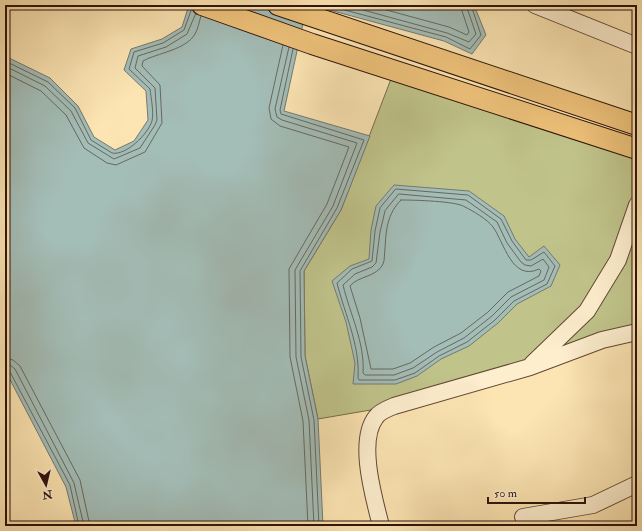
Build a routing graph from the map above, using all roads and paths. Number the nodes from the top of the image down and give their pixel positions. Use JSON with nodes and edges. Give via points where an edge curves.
{"nodes":[{"id":1,"x":202,"y":5,"type":"edge"},
{"id":2,"x":278,"y":5,"type":"edge"},
{"id":3,"x":535,"y":5,"type":"edge"},
{"id":4,"x":637,"y":46,"type":"edge"},
{"id":5,"x":637,"y":125,"type":"edge"},
{"id":6,"x":637,"y":149,"type":"edge"},
{"id":7,"x":637,"y":205,"type":"edge"},
{"id":8,"x":637,"y":332,"type":"edge"},
{"id":9,"x":530,"y":367,"type":"junction"},
{"id":10,"x":637,"y":484,"type":"edge"},
{"id":11,"x":523,"y":517,"type":"dead end"},
{"id":12,"x":380,"y":526,"type":"edge"}],
"edges":[{"from":1,"to":6,"type":"main road","via":[[312,44]]},
{"from":2,"to":5,"type":"main road"},
{"from":3,"to":4,"type":"lane"},
{"from":7,"to":9,"type":"lane","via":[[618,260],[587,311]]},
{"from":8,"to":9,"type":"lane","via":[[602,340]]},
{"from":9,"to":12,"type":"lane","via":[[394,406],[376,416],[368,431],[368,471]]},
{"from":10,"to":11,"type":"lane","via":[[593,505]]}]}
